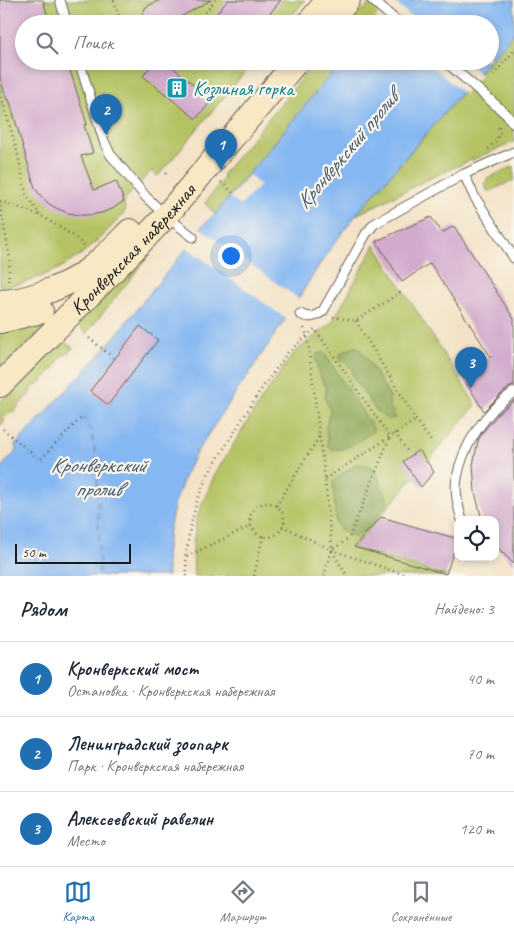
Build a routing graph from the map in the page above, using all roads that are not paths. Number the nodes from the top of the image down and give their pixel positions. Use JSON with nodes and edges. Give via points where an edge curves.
{"nodes":[{"id":1,"x":60,"y":0,"type":"edge"},
{"id":2,"x":328,"y":0,"type":"edge"},
{"id":3,"x":348,"y":0,"type":"edge"},
{"id":4,"x":372,"y":0,"type":"edge"},
{"id":5,"x":64,"y":15,"type":"edge"},
{"id":6,"x":316,"y":15,"type":"edge"},
{"id":7,"x":336,"y":15,"type":"edge"},
{"id":8,"x":390,"y":15,"type":"edge"},
{"id":9,"x":82,"y":70,"type":"edge"},
{"id":10,"x":269,"y":70,"type":"edge"},
{"id":11,"x":288,"y":70,"type":"edge"},
{"id":12,"x":456,"y":70,"type":"edge"},
{"id":13,"x":514,"y":124,"type":"edge"},
{"id":14,"x":514,"y":152,"type":"edge"},
{"id":15,"x":464,"y":174,"type":"junction"},
{"id":16,"x":160,"y":211,"type":"junction"},
{"id":17,"x":193,"y":237,"type":"dead end"},
{"id":18,"x":514,"y":258,"type":"edge"},
{"id":19,"x":103,"y":281,"type":"junction"},
{"id":20,"x":4,"y":296,"type":"edge"},
{"id":21,"x":300,"y":314,"type":"dead end"},
{"id":22,"x":0,"y":320,"type":"edge"},
{"id":23,"x":0,"y":385,"type":"edge"},
{"id":24,"x":514,"y":392,"type":"edge"},
{"id":25,"x":461,"y":516,"type":"edge"}],
"edges":[{"from":1,"to":5,"type":"lane"},
{"from":2,"to":6,"type":"main road"},
{"from":3,"to":7,"type":"main road"},
{"from":4,"to":8,"type":"lane"},
{"from":9,"to":16,"type":"lane","via":[[110,154]]},
{"from":10,"to":16,"type":"main road","name":"Кронверкская набережная"},
{"from":11,"to":16,"type":"main road","name":"Кронверкская набережная"},
{"from":12,"to":13,"type":"lane"},
{"from":14,"to":15,"type":"lane"},
{"from":15,"to":18,"type":"lane","via":[[474,196]]},
{"from":15,"to":21,"type":"lane","via":[[374,224],[322,311],[311,317]]},
{"from":16,"to":17,"type":"lane"},
{"from":16,"to":19,"type":"main road","name":"Кронверкская набережная"},
{"from":16,"to":20,"type":"main road","name":"Кронверкская набережная","via":[[102,251],[86,272],[72,281],[36,296],[8,302]]},
{"from":19,"to":22,"type":"main road","via":[[39,311]]},
{"from":19,"to":23,"type":"main road","name":"Кронверкская набережная"},
{"from":24,"to":25,"type":"lane","via":[[491,412],[462,456],[456,479]]}]}
